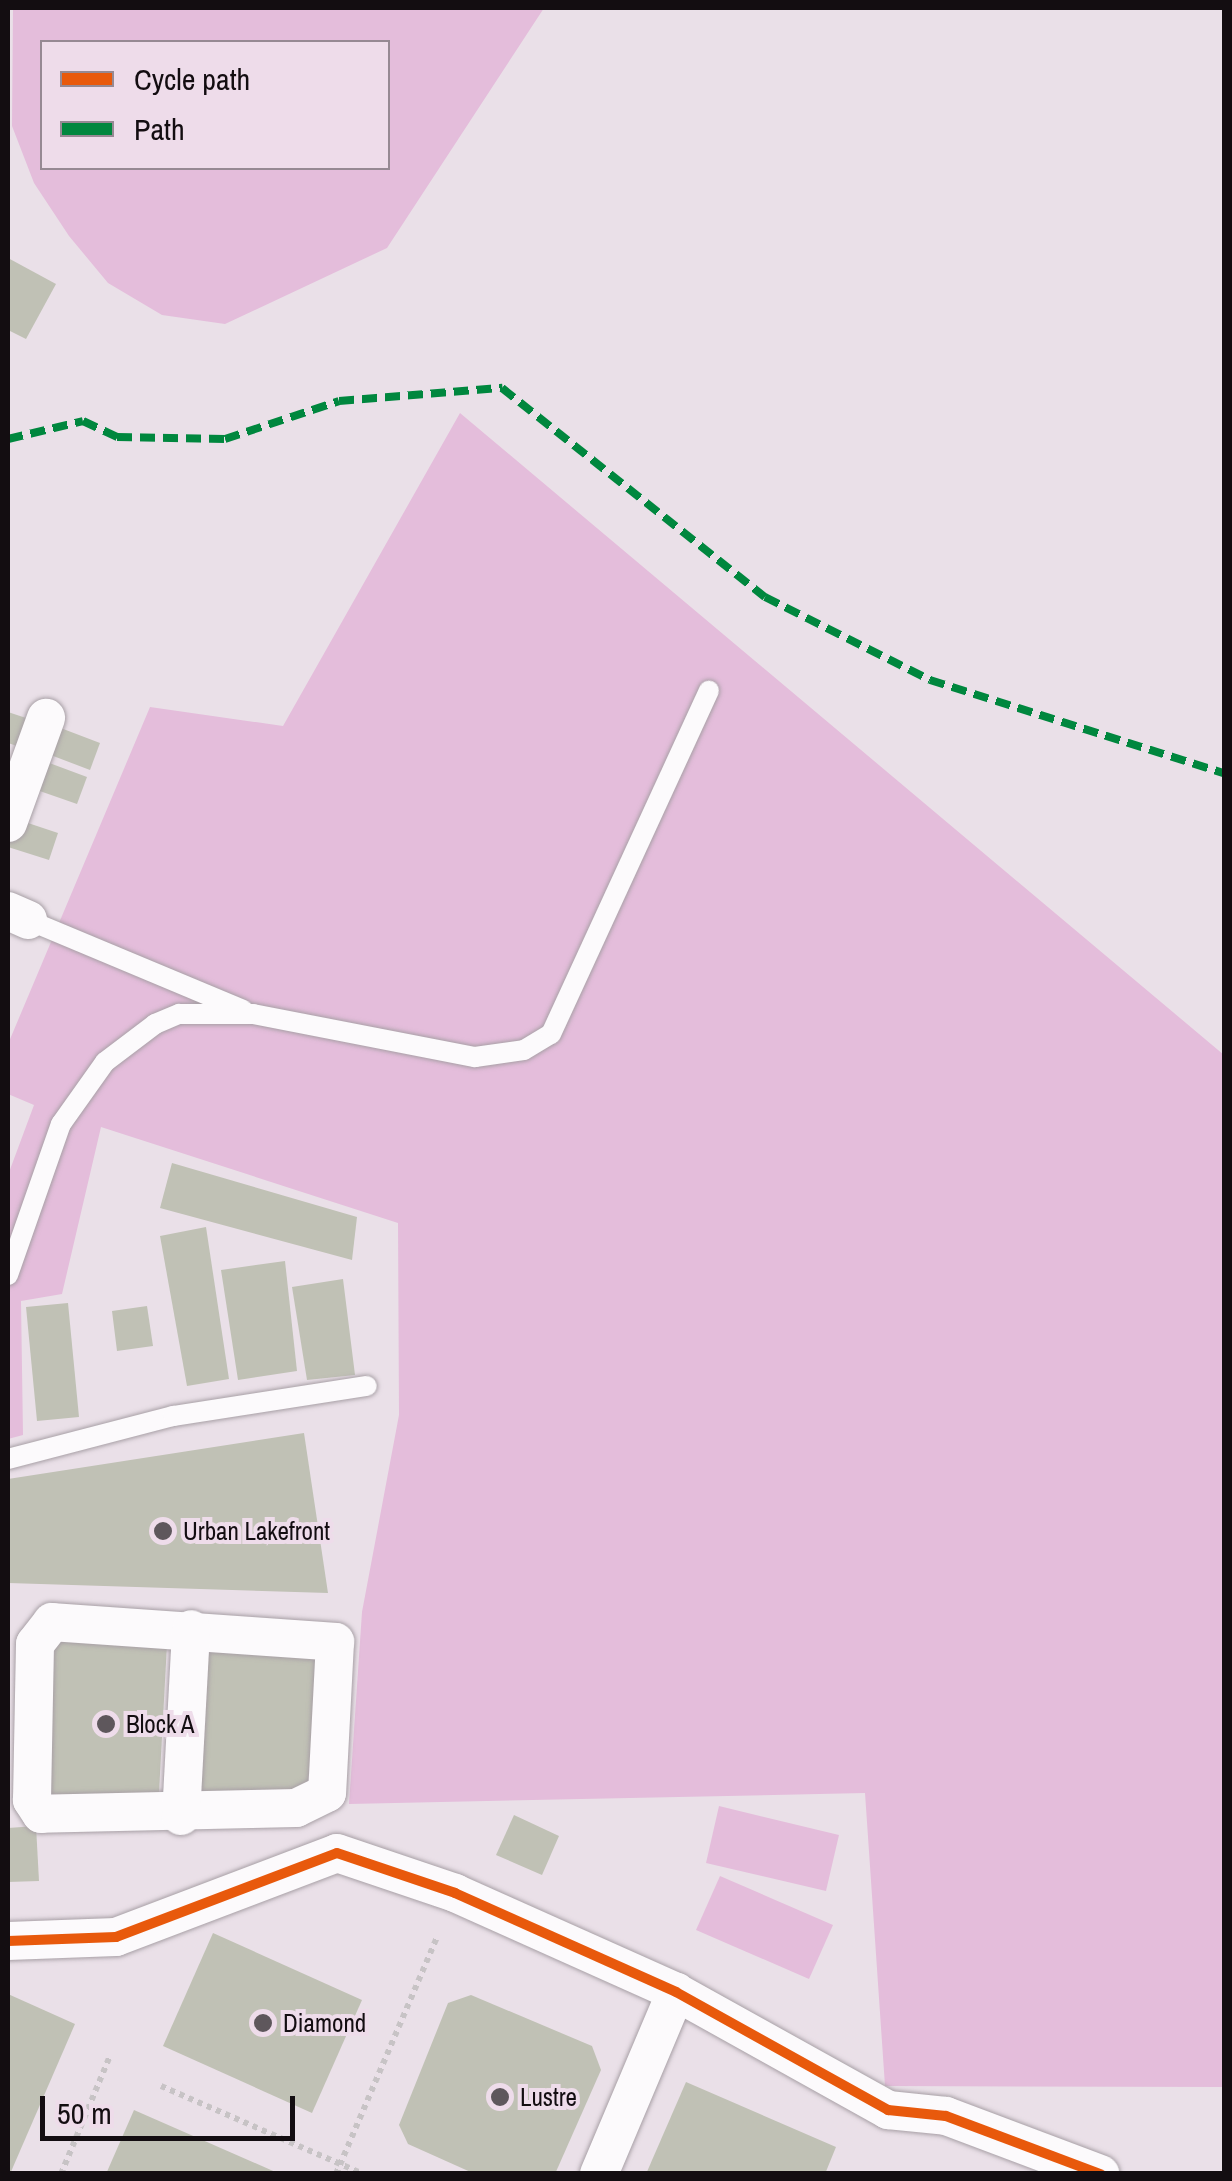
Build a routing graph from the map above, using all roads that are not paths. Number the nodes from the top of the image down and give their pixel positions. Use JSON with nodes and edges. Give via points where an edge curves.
{"nodes":[{"id":1,"x":709,"y":691,"type":"dead end"},
{"id":2,"x":46,"y":718,"type":"dead end"},
{"id":3,"x":8,"y":823,"type":"edge"},
{"id":4,"x":18,"y":915,"type":"edge"},
{"id":5,"x":253,"y":1014,"type":"junction"},
{"id":6,"x":8,"y":1275,"type":"edge"},
{"id":7,"x":368,"y":1386,"type":"dead end"},
{"id":8,"x":8,"y":1459,"type":"edge"},
{"id":9,"x":191,"y":1629,"type":"junction"},
{"id":10,"x":327,"y":1794,"type":"junction"},
{"id":11,"x":181,"y":1816,"type":"junction"},
{"id":12,"x":337,"y":1852,"type":"junction"},
{"id":13,"x":8,"y":1941,"type":"edge"},
{"id":14,"x":676,"y":1992,"type":"junction"},
{"id":15,"x":599,"y":2174,"type":"edge"},
{"id":16,"x":1100,"y":2174,"type":"edge"}],
"edges":[{"from":1,"to":5,"type":"lane","via":[[551,1034],[524,1050],[475,1057]]},
{"from":2,"to":3,"type":"street"},
{"from":4,"to":5,"type":"lane"},
{"from":5,"to":6,"type":"lane","via":[[179,1014],[105,1062],[38,1170]]},
{"from":7,"to":8,"type":"lane","via":[[173,1416]]},
{"from":9,"to":10,"type":"street","via":[[334,1642]]},
{"from":9,"to":11,"type":"street"},
{"from":9,"to":11,"type":"street","via":[[52,1622],[35,1644],[34,1809]]},
{"from":10,"to":11,"type":"street","via":[[296,1808]]},
{"from":10,"to":12,"type":"street"},
{"from":12,"to":13,"type":"street","via":[[116,1936]]},
{"from":12,"to":14,"type":"street","via":[[455,1893]]},
{"from":14,"to":15,"type":"street"},
{"from":14,"to":16,"type":"street","via":[[888,2110],[946,2116]]}]}
